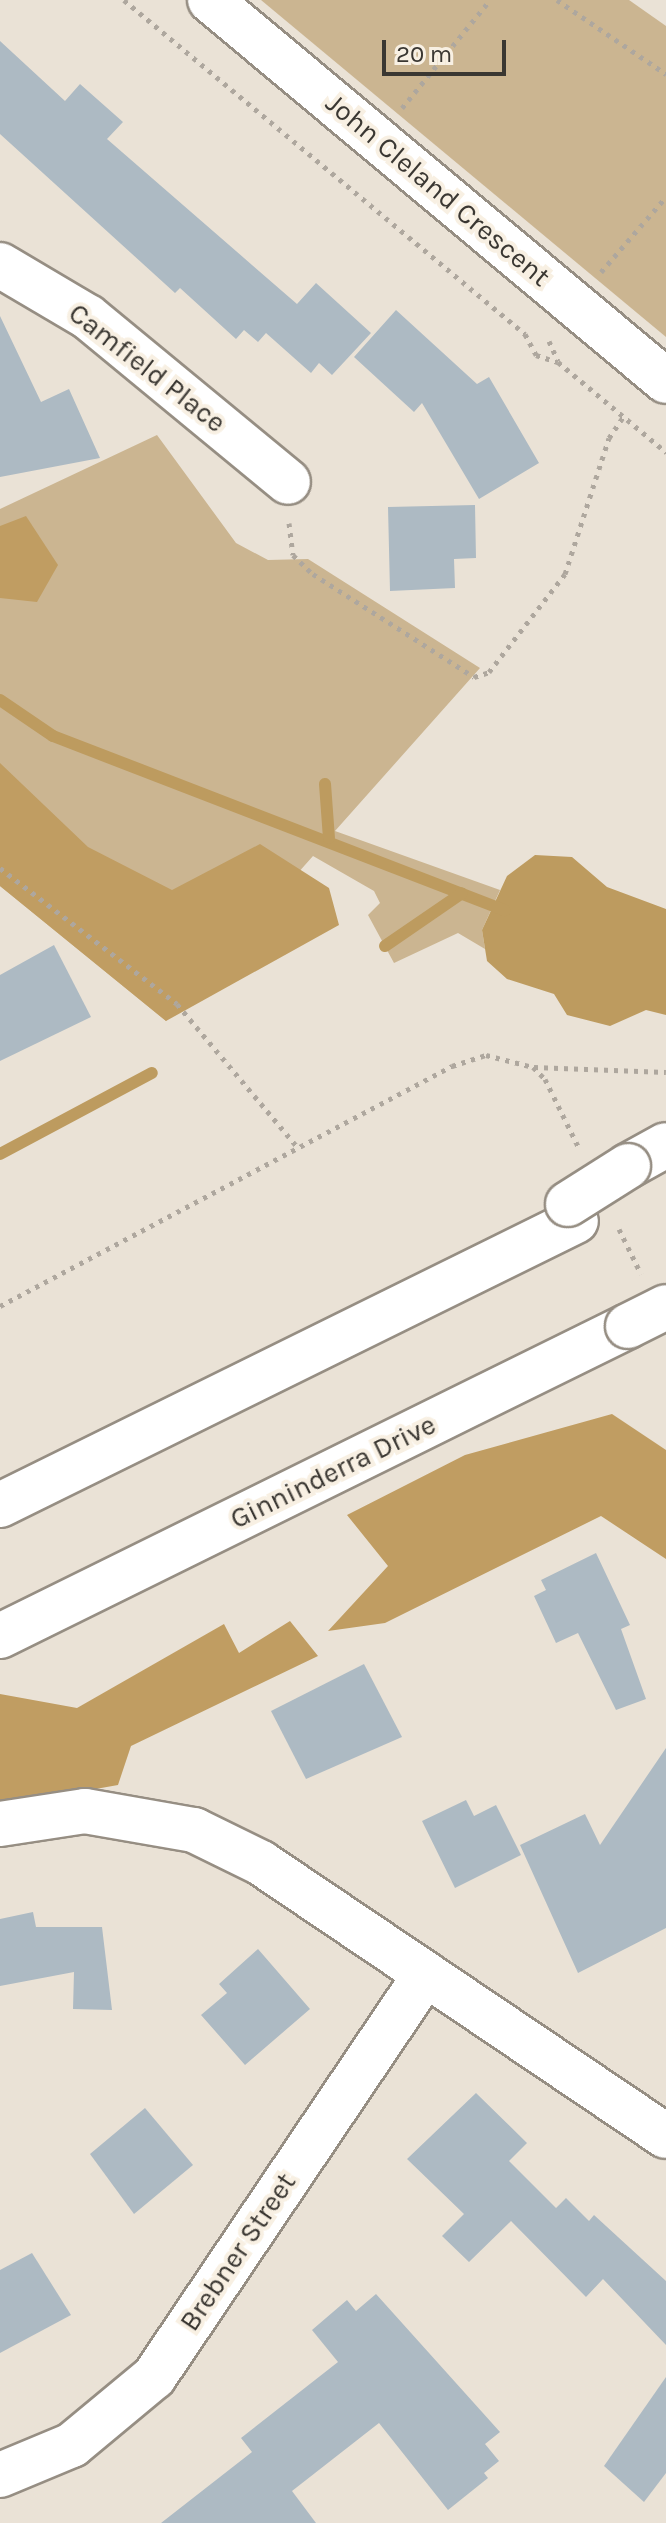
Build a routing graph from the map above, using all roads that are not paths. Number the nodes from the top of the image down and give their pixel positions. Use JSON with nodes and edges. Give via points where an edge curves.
{"nodes":[{"id":1,"x":210,"y":0,"type":"edge"},
{"id":2,"x":0,"y":265,"type":"edge"},
{"id":3,"x":666,"y":381,"type":"edge"},
{"id":4,"x":288,"y":482,"type":"road end"},
{"id":5,"x":666,"y":1145,"type":"edge"},
{"id":6,"x":615,"y":1195,"type":"edge"},
{"id":7,"x":648,"y":1315,"type":"edge"},
{"id":8,"x":0,"y":1505,"type":"edge"},
{"id":9,"x":0,"y":1636,"type":"edge"},
{"id":10,"x":0,"y":1824,"type":"edge"},
{"id":11,"x":426,"y":1974,"type":"junction"},
{"id":12,"x":666,"y":2136,"type":"edge"},
{"id":13,"x":0,"y":2475,"type":"edge"}],
"edges":[{"from":1,"to":3,"type":"street","name":"John Cleland Crescent"},
{"from":2,"to":4,"type":"street","name":"Camfield Place","via":[[88,317]]},
{"from":5,"to":6,"type":"street"},
{"from":6,"to":8,"type":"street"},
{"from":7,"to":9,"type":"street","name":"Ginninderra Drive"},
{"from":10,"to":11,"type":"street","via":[[85,1811],[194,1830],[261,1863]]},
{"from":11,"to":12,"type":"street"},
{"from":11,"to":13,"type":"street","name":"Brebner Street","via":[[154,2377],[72,2445]]}]}
